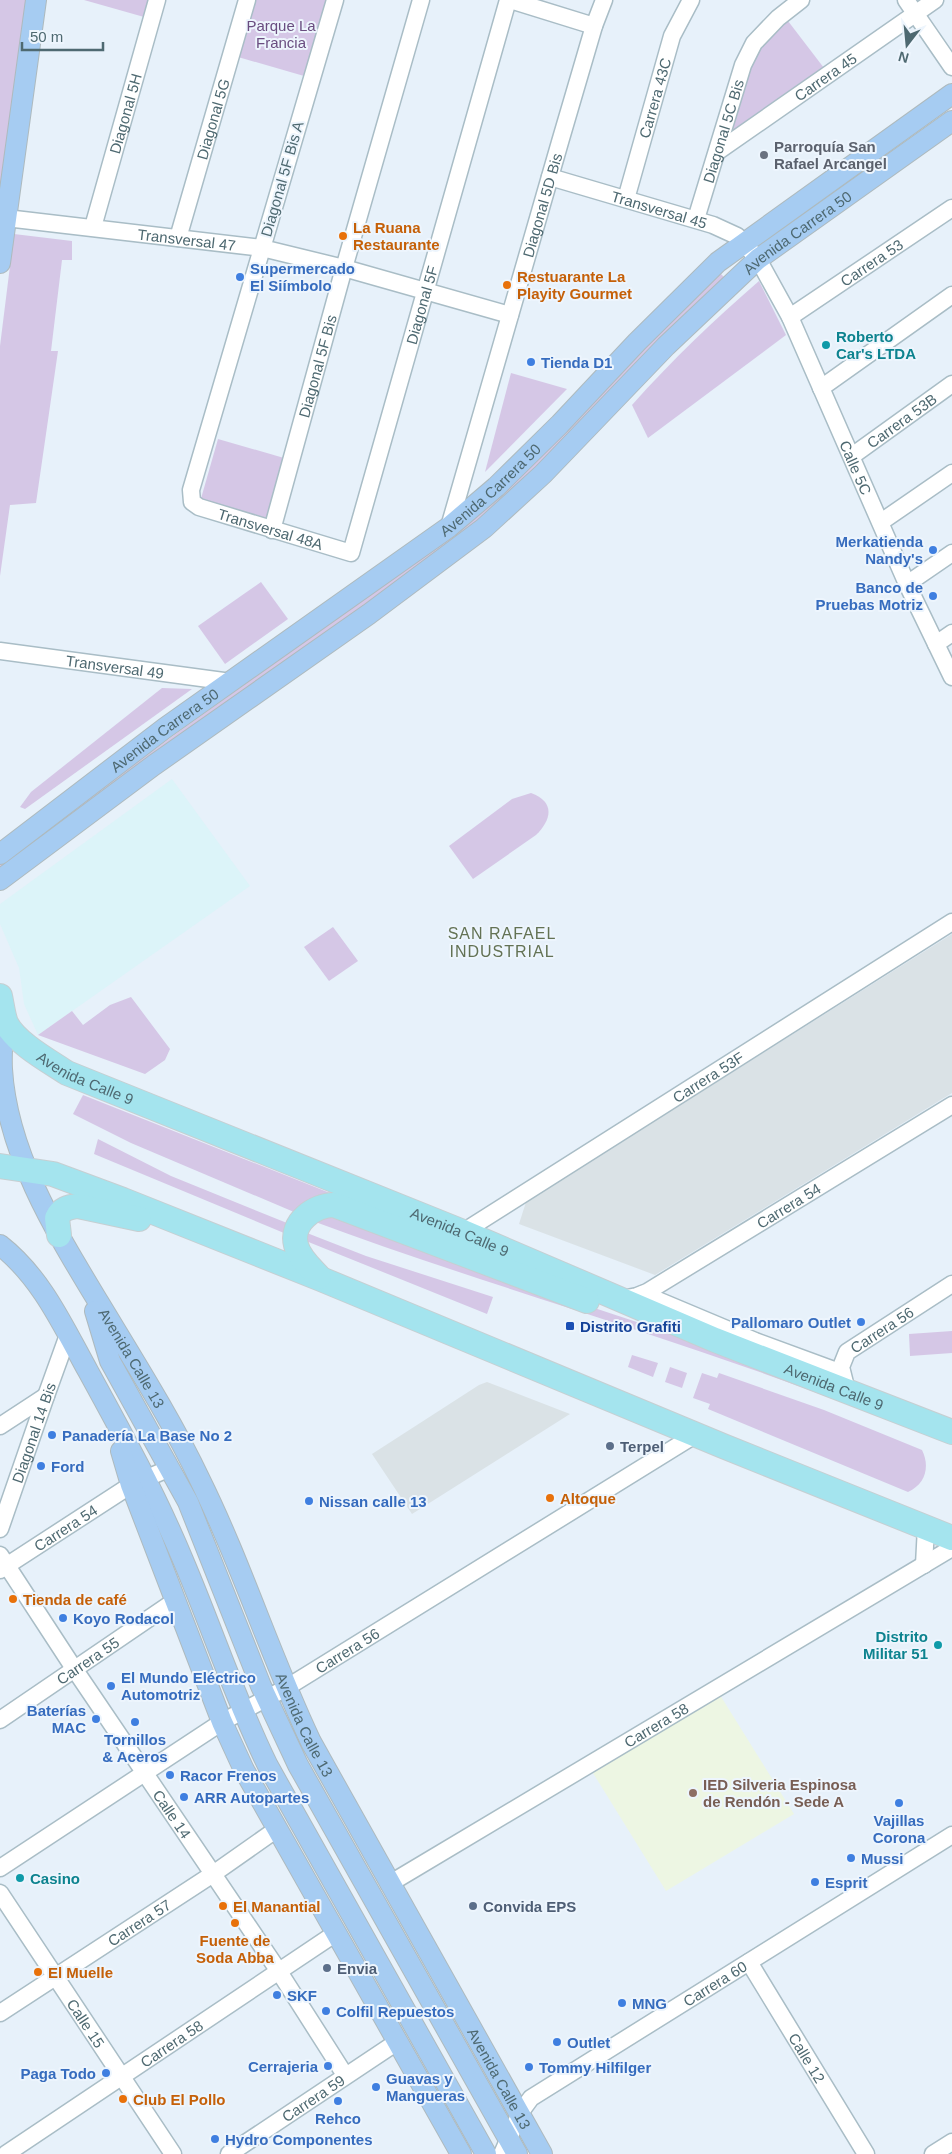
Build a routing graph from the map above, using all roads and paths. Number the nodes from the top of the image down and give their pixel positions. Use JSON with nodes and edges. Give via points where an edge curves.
{"nodes":[{"id":1,"x":36,"y":0,"type":"edge"},
{"id":2,"x":157,"y":0,"type":"edge"},
{"id":3,"x":247,"y":0,"type":"edge"},
{"id":4,"x":334,"y":0,"type":"edge"},
{"id":5,"x":422,"y":0,"type":"edge"},
{"id":6,"x":509,"y":0,"type":"edge"},
{"id":7,"x":604,"y":0,"type":"edge"},
{"id":8,"x":691,"y":0,"type":"edge"},
{"id":9,"x":801,"y":0,"type":"edge"},
{"id":10,"x":935,"y":0,"type":"edge"},
{"id":11,"x":911,"y":7,"type":"edge"},
{"id":12,"x":594,"y":26,"type":"junction"},
{"id":13,"x":952,"y":67,"type":"edge"},
{"id":14,"x":952,"y":94,"type":"edge"},
{"id":15,"x":952,"y":121,"type":"edge"},
{"id":16,"x":717,"y":152,"type":"junction"},
{"id":17,"x":550,"y":177,"type":"junction"},
{"id":18,"x":626,"y":199,"type":"junction"},
{"id":19,"x":952,"y":208,"type":"edge"},
{"id":20,"x":6,"y":218,"type":"junction"},
{"id":21,"x":696,"y":219,"type":"junction"},
{"id":22,"x":93,"y":227,"type":"junction"},
{"id":23,"x":178,"y":238,"type":"junction"},
{"id":24,"x":744,"y":243,"type":"junction"},
{"id":25,"x":262,"y":248,"type":"junction"},
{"id":26,"x":758,"y":259,"type":"junction"},
{"id":27,"x":0,"y":263,"type":"edge"},
{"id":28,"x":344,"y":268,"type":"junction"},
{"id":29,"x":426,"y":290,"type":"junction"},
{"id":30,"x":952,"y":295,"type":"edge"},
{"id":31,"x":510,"y":315,"type":"junction"},
{"id":32,"x":790,"y":318,"type":"junction"},
{"id":33,"x":952,"y":384,"type":"edge"},
{"id":34,"x":821,"y":388,"type":"junction"},
{"id":35,"x":852,"y":456,"type":"junction"},
{"id":36,"x":952,"y":473,"type":"edge"},
{"id":37,"x":192,"y":502,"type":"joint"},
{"id":38,"x":881,"y":522,"type":"junction"},
{"id":39,"x":450,"y":527,"type":"junction"},
{"id":40,"x":272,"y":530,"type":"junction"},
{"id":41,"x":351,"y":553,"type":"joint"},
{"id":42,"x":952,"y":553,"type":"edge"},
{"id":43,"x":908,"y":584,"type":"junction"},
{"id":44,"x":952,"y":633,"type":"edge"},
{"id":45,"x":936,"y":644,"type":"junction"},
{"id":46,"x":0,"y":651,"type":"edge"},
{"id":47,"x":952,"y":677,"type":"edge"},
{"id":48,"x":232,"y":682,"type":"junction"},
{"id":49,"x":2,"y":851,"type":"edge"},
{"id":50,"x":0,"y":880,"type":"edge"},
{"id":51,"x":952,"y":922,"type":"edge"},
{"id":52,"x":2,"y":1006,"type":"edge"},
{"id":53,"x":952,"y":1105,"type":"edge"},
{"id":54,"x":0,"y":1166,"type":"edge"},
{"id":55,"x":28,"y":1170,"type":"junction"},
{"id":56,"x":462,"y":1232,"type":"junction"},
{"id":57,"x":59,"y":1235,"type":"junction"},
{"id":58,"x":212,"y":1235,"type":"junction"},
{"id":59,"x":0,"y":1245,"type":"edge"},
{"id":60,"x":321,"y":1279,"type":"junction"},
{"id":61,"x":88,"y":1283,"type":"junction"},
{"id":62,"x":952,"y":1284,"type":"edge"},
{"id":63,"x":633,"y":1297,"type":"junction"},
{"id":64,"x":68,"y":1336,"type":"junction"},
{"id":65,"x":715,"y":1340,"type":"junction"},
{"id":66,"x":845,"y":1382,"type":"junction"},
{"id":67,"x":46,"y":1396,"type":"junction"},
{"id":68,"x":0,"y":1426,"type":"edge"},
{"id":69,"x":952,"y":1432,"type":"edge"},
{"id":70,"x":695,"y":1435,"type":"junction"},
{"id":71,"x":170,"y":1468,"type":"junction"},
{"id":72,"x":138,"y":1482,"type":"junction"},
{"id":73,"x":926,"y":1528,"type":"junction"},
{"id":74,"x":0,"y":1529,"type":"edge"},
{"id":75,"x":952,"y":1538,"type":"edge"},
{"id":76,"x":952,"y":1548,"type":"edge"},
{"id":77,"x":2,"y":1563,"type":"edge"},
{"id":78,"x":924,"y":1565,"type":"junction"},
{"id":79,"x":238,"y":1569,"type":"junction"},
{"id":80,"x":176,"y":1600,"type":"junction"},
{"id":81,"x":231,"y":1609,"type":"junction"},
{"id":82,"x":75,"y":1670,"type":"junction"},
{"id":83,"x":286,"y":1688,"type":"junction"},
{"id":84,"x":267,"y":1698,"type":"junction"},
{"id":85,"x":243,"y":1711,"type":"junction"},
{"id":86,"x":0,"y":1720,"type":"edge"},
{"id":87,"x":222,"y":1722,"type":"junction"},
{"id":88,"x":145,"y":1773,"type":"junction"},
{"id":89,"x":277,"y":1829,"type":"junction"},
{"id":90,"x":952,"y":1835,"type":"edge"},
{"id":91,"x":0,"y":1868,"type":"edge"},
{"id":92,"x":213,"y":1874,"type":"junction"},
{"id":93,"x":389,"y":1884,"type":"junction"},
{"id":94,"x":0,"y":1892,"type":"edge"},
{"id":95,"x":386,"y":1921,"type":"junction"},
{"id":96,"x":357,"y":1924,"type":"junction"},
{"id":97,"x":331,"y":1925,"type":"junction"},
{"id":98,"x":749,"y":1962,"type":"junction"},
{"id":99,"x":278,"y":1970,"type":"junction"},
{"id":100,"x":55,"y":1975,"type":"junction"},
{"id":101,"x":0,"y":2012,"type":"edge"},
{"id":102,"x":397,"y":2042,"type":"junction"},
{"id":103,"x":345,"y":2075,"type":"junction"},
{"id":104,"x":121,"y":2076,"type":"junction"},
{"id":105,"x":520,"y":2113,"type":"junction"},
{"id":106,"x":952,"y":2142,"type":"edge"},
{"id":107,"x":509,"y":2150,"type":"edge"},
{"id":108,"x":6,"y":2154,"type":"edge"},
{"id":109,"x":173,"y":2154,"type":"edge"},
{"id":110,"x":229,"y":2154,"type":"edge"},
{"id":111,"x":461,"y":2154,"type":"edge"},
{"id":112,"x":486,"y":2154,"type":"edge"},
{"id":113,"x":542,"y":2154,"type":"edge"},
{"id":114,"x":866,"y":2154,"type":"edge"},
{"id":115,"x":932,"y":2154,"type":"edge"}],
"edges":[{"from":1,"to":20,"type":"main road"},
{"from":2,"to":22,"type":"street","name":"Diagonal 5H"},
{"from":3,"to":23,"type":"street","name":"Diagonal 5G"},
{"from":4,"to":25,"type":"street","name":"Diagonal 5F Bis A"},
{"from":5,"to":28,"type":"street","name":"Diagonal 5F Bis"},
{"from":6,"to":12,"type":"street"},
{"from":6,"to":29,"type":"street","name":"Diagonal 5F"},
{"from":7,"to":12,"type":"street","name":"Diagonal 5D Bis"},
{"from":8,"to":18,"type":"street","name":"Carrera 43C","via":[[672,36]]},
{"from":9,"to":16,"type":"street","name":"Diagonal 5C Bis","via":[[754,43],[743,65]]},
{"from":10,"to":11,"type":"street","name":"Carrera 45"},
{"from":11,"to":13,"type":"street"},
{"from":11,"to":16,"type":"street","name":"Carrera 45"},
{"from":12,"to":17,"type":"street","name":"Diagonal 5D Bis"},
{"from":14,"to":24,"type":"main road","name":"Avenida Carrera 50"},
{"from":15,"to":26,"type":"main road","name":"Avenida Carrera 50"},
{"from":16,"to":21,"type":"street","name":"Diagonal 5C Bis"},
{"from":17,"to":18,"type":"street","name":"Transversal 45"},
{"from":17,"to":31,"type":"street","name":"Diagonal 5D Bis"},
{"from":18,"to":21,"type":"street","name":"Transversal 45"},
{"from":19,"to":32,"type":"street","name":"Carrera 53"},
{"from":20,"to":22,"type":"street","name":"Transversal 47"},
{"from":20,"to":27,"type":"main road"},
{"from":21,"to":24,"type":"street","name":"Transversal 45","via":[[737,236]]},
{"from":22,"to":23,"type":"street","name":"Transversal 47"},
{"from":23,"to":25,"type":"street","name":"Transversal 47"},
{"from":24,"to":26,"type":"street","name":"Transversal 45"},
{"from":24,"to":39,"type":"main road","name":"Avenida Carrera 50","via":[[688,290],[560,424]]},
{"from":25,"to":28,"type":"street","name":"Transversal 47"},
{"from":25,"to":37,"type":"street","name":"Diagonal 5F Bis A","via":[[191,490]]},
{"from":26,"to":32,"type":"street","name":"Calle 5C"},
{"from":26,"to":50,"type":"main road","name":"Avenida Carrera 50","via":[[666,346],[550,468],[484,528]]},
{"from":28,"to":29,"type":"street","name":"Transversal 47"},
{"from":28,"to":40,"type":"street","name":"Diagonal 5F Bis"},
{"from":29,"to":31,"type":"street","name":"Transversal 47"},
{"from":29,"to":41,"type":"street","name":"Diagonal 5F"},
{"from":30,"to":34,"type":"street"},
{"from":31,"to":39,"type":"street","name":"Diagonal 5D Bis"},
{"from":32,"to":34,"type":"street","name":"Calle 5C"},
{"from":33,"to":35,"type":"street","name":"Carrera 53B"},
{"from":34,"to":35,"type":"street","name":"Calle 5C"},
{"from":35,"to":38,"type":"street","name":"Calle 5C"},
{"from":36,"to":38,"type":"street"},
{"from":37,"to":40,"type":"street","name":"Transversal 48A"},
{"from":38,"to":43,"type":"street","name":"Calle 5C"},
{"from":39,"to":48,"type":"main road","name":"Avenida Carrera 50"},
{"from":40,"to":41,"type":"street","name":"Transversal 48A"},
{"from":42,"to":43,"type":"street"},
{"from":43,"to":45,"type":"street","name":"Calle 5C"},
{"from":44,"to":45,"type":"street"},
{"from":45,"to":47,"type":"street","name":"Calle 5C"},
{"from":46,"to":48,"type":"street","name":"Transversal 49"},
{"from":48,"to":49,"type":"main road","name":"Avenida Carrera 50","via":[[165,728]]},
{"from":51,"to":56,"type":"street","name":"Carrera 53F"},
{"from":52,"to":55,"type":"main road","name":"Avenida Calle 13","via":[[2,1069],[6,1095]]},
{"from":52,"to":56,"type":"highway","name":"Avenida Calle 9","via":[[11,1031],[67,1073]]},
{"from":53,"to":63,"type":"street","name":"Carrera 54"},
{"from":54,"to":55,"type":"highway"},
{"from":55,"to":57,"type":"main road","name":"Avenida Calle 13"},
{"from":55,"to":58,"type":"highway","via":[[53,1174]]},
{"from":56,"to":63,"type":"highway","name":"Avenida Calle 9"},
{"from":57,"to":58,"type":"highway","via":[[56,1224],[59,1214],[78,1206]]},
{"from":57,"to":61,"type":"main road","name":"Avenida Calle 13"},
{"from":58,"to":60,"type":"highway"},
{"from":59,"to":64,"type":"main road","via":[[36,1281]]},
{"from":60,"to":65,"type":"highway","via":[[300,1254],[295,1244],[296,1237],[300,1223],[309,1213],[325,1205],[334,1205],[592,1303]]},
{"from":60,"to":70,"type":"highway"},
{"from":61,"to":71,"type":"main road","name":"Avenida Calle 13","via":[[110,1361]]},
{"from":61,"to":79,"type":"main road","name":"Avenida Calle 13","via":[[192,1462]]},
{"from":62,"to":66,"type":"street","name":"Carrera 56","via":[[846,1352],[842,1362]]},
{"from":63,"to":65,"type":"highway","name":"Avenida Calle 9"},
{"from":63,"to":66,"type":"street","via":[[746,1337]]},
{"from":64,"to":67,"type":"street","name":"Diagonal 14 Bis"},
{"from":64,"to":72,"type":"main road","via":[[107,1406]]},
{"from":65,"to":66,"type":"highway","name":"Avenida Calle 9"},
{"from":66,"to":69,"type":"highway","name":"Avenida Calle 9"},
{"from":67,"to":68,"type":"street"},
{"from":67,"to":74,"type":"street","name":"Diagonal 14 Bis"},
{"from":70,"to":73,"type":"highway"},
{"from":70,"to":83,"type":"street","name":"Carrera 56"},
{"from":71,"to":72,"type":"street","name":"Carrera 54"},
{"from":71,"to":81,"type":"main road","name":"Avenida Calle 13","via":[[196,1520]]},
{"from":72,"to":77,"type":"street","name":"Carrera 54"},
{"from":72,"to":80,"type":"main road"},
{"from":72,"to":85,"type":"main road","via":[[183,1560]]},
{"from":73,"to":75,"type":"highway"},
{"from":73,"to":78,"type":"street"},
{"from":76,"to":78,"type":"street","name":"Carrera 58"},
{"from":77,"to":82,"type":"street","name":"Calle 14"},
{"from":78,"to":93,"type":"street","name":"Carrera 58"},
{"from":79,"to":81,"type":"main road"},
{"from":79,"to":83,"type":"main road","name":"Avenida Calle 13"},
{"from":80,"to":82,"type":"street","name":"Carrera 55"},
{"from":80,"to":87,"type":"main road"},
{"from":81,"to":84,"type":"main road","name":"Avenida Calle 13"},
{"from":82,"to":86,"type":"street","name":"Carrera 55"},
{"from":82,"to":88,"type":"street","name":"Calle 14"},
{"from":83,"to":84,"type":"street","name":"Carrera 56"},
{"from":83,"to":93,"type":"main road","name":"Avenida Calle 13","via":[[311,1742]]},
{"from":84,"to":85,"type":"street","name":"Carrera 56"},
{"from":84,"to":95,"type":"main road","name":"Avenida Calle 13","via":[[298,1765]]},
{"from":85,"to":87,"type":"street","name":"Carrera 56"},
{"from":85,"to":96,"type":"main road","via":[[268,1766]]},
{"from":87,"to":88,"type":"street","name":"Carrera 56"},
{"from":87,"to":89,"type":"main road"},
{"from":88,"to":91,"type":"street","name":"Carrera 56"},
{"from":88,"to":92,"type":"street","name":"Calle 14"},
{"from":89,"to":92,"type":"street","name":"Carrera 57"},
{"from":89,"to":97,"type":"main road"},
{"from":90,"to":98,"type":"street","name":"Carrera 60"},
{"from":92,"to":99,"type":"street","name":"Calle 14"},
{"from":92,"to":100,"type":"street","name":"Carrera 57"},
{"from":93,"to":95,"type":"main road"},
{"from":93,"to":105,"type":"main road","name":"Avenida Calle 13"},
{"from":94,"to":100,"type":"street","name":"Calle 15"},
{"from":95,"to":107,"type":"main road","name":"Avenida Calle 13"},
{"from":96,"to":97,"type":"main road"},
{"from":96,"to":112,"type":"main road"},
{"from":97,"to":99,"type":"street","name":"Carrera 58"},
{"from":97,"to":102,"type":"main road"},
{"from":98,"to":105,"type":"street","name":"Carrera 60","via":[[531,2098]]},
{"from":98,"to":114,"type":"street","name":"Calle 12"},
{"from":99,"to":103,"type":"street","name":"Calle 14"},
{"from":99,"to":104,"type":"street","name":"Carrera 58"},
{"from":100,"to":101,"type":"street","name":"Carrera 57"},
{"from":100,"to":104,"type":"street","name":"Calle 15"},
{"from":102,"to":103,"type":"street","name":"Carrera 59"},
{"from":102,"to":111,"type":"main road"},
{"from":103,"to":110,"type":"street","name":"Carrera 59"},
{"from":104,"to":108,"type":"street","name":"Carrera 58"},
{"from":104,"to":109,"type":"street","name":"Calle 15"},
{"from":105,"to":107,"type":"street","name":"Carrera 60"},
{"from":105,"to":113,"type":"main road","name":"Avenida Calle 13"},
{"from":106,"to":115,"type":"street"}]}
